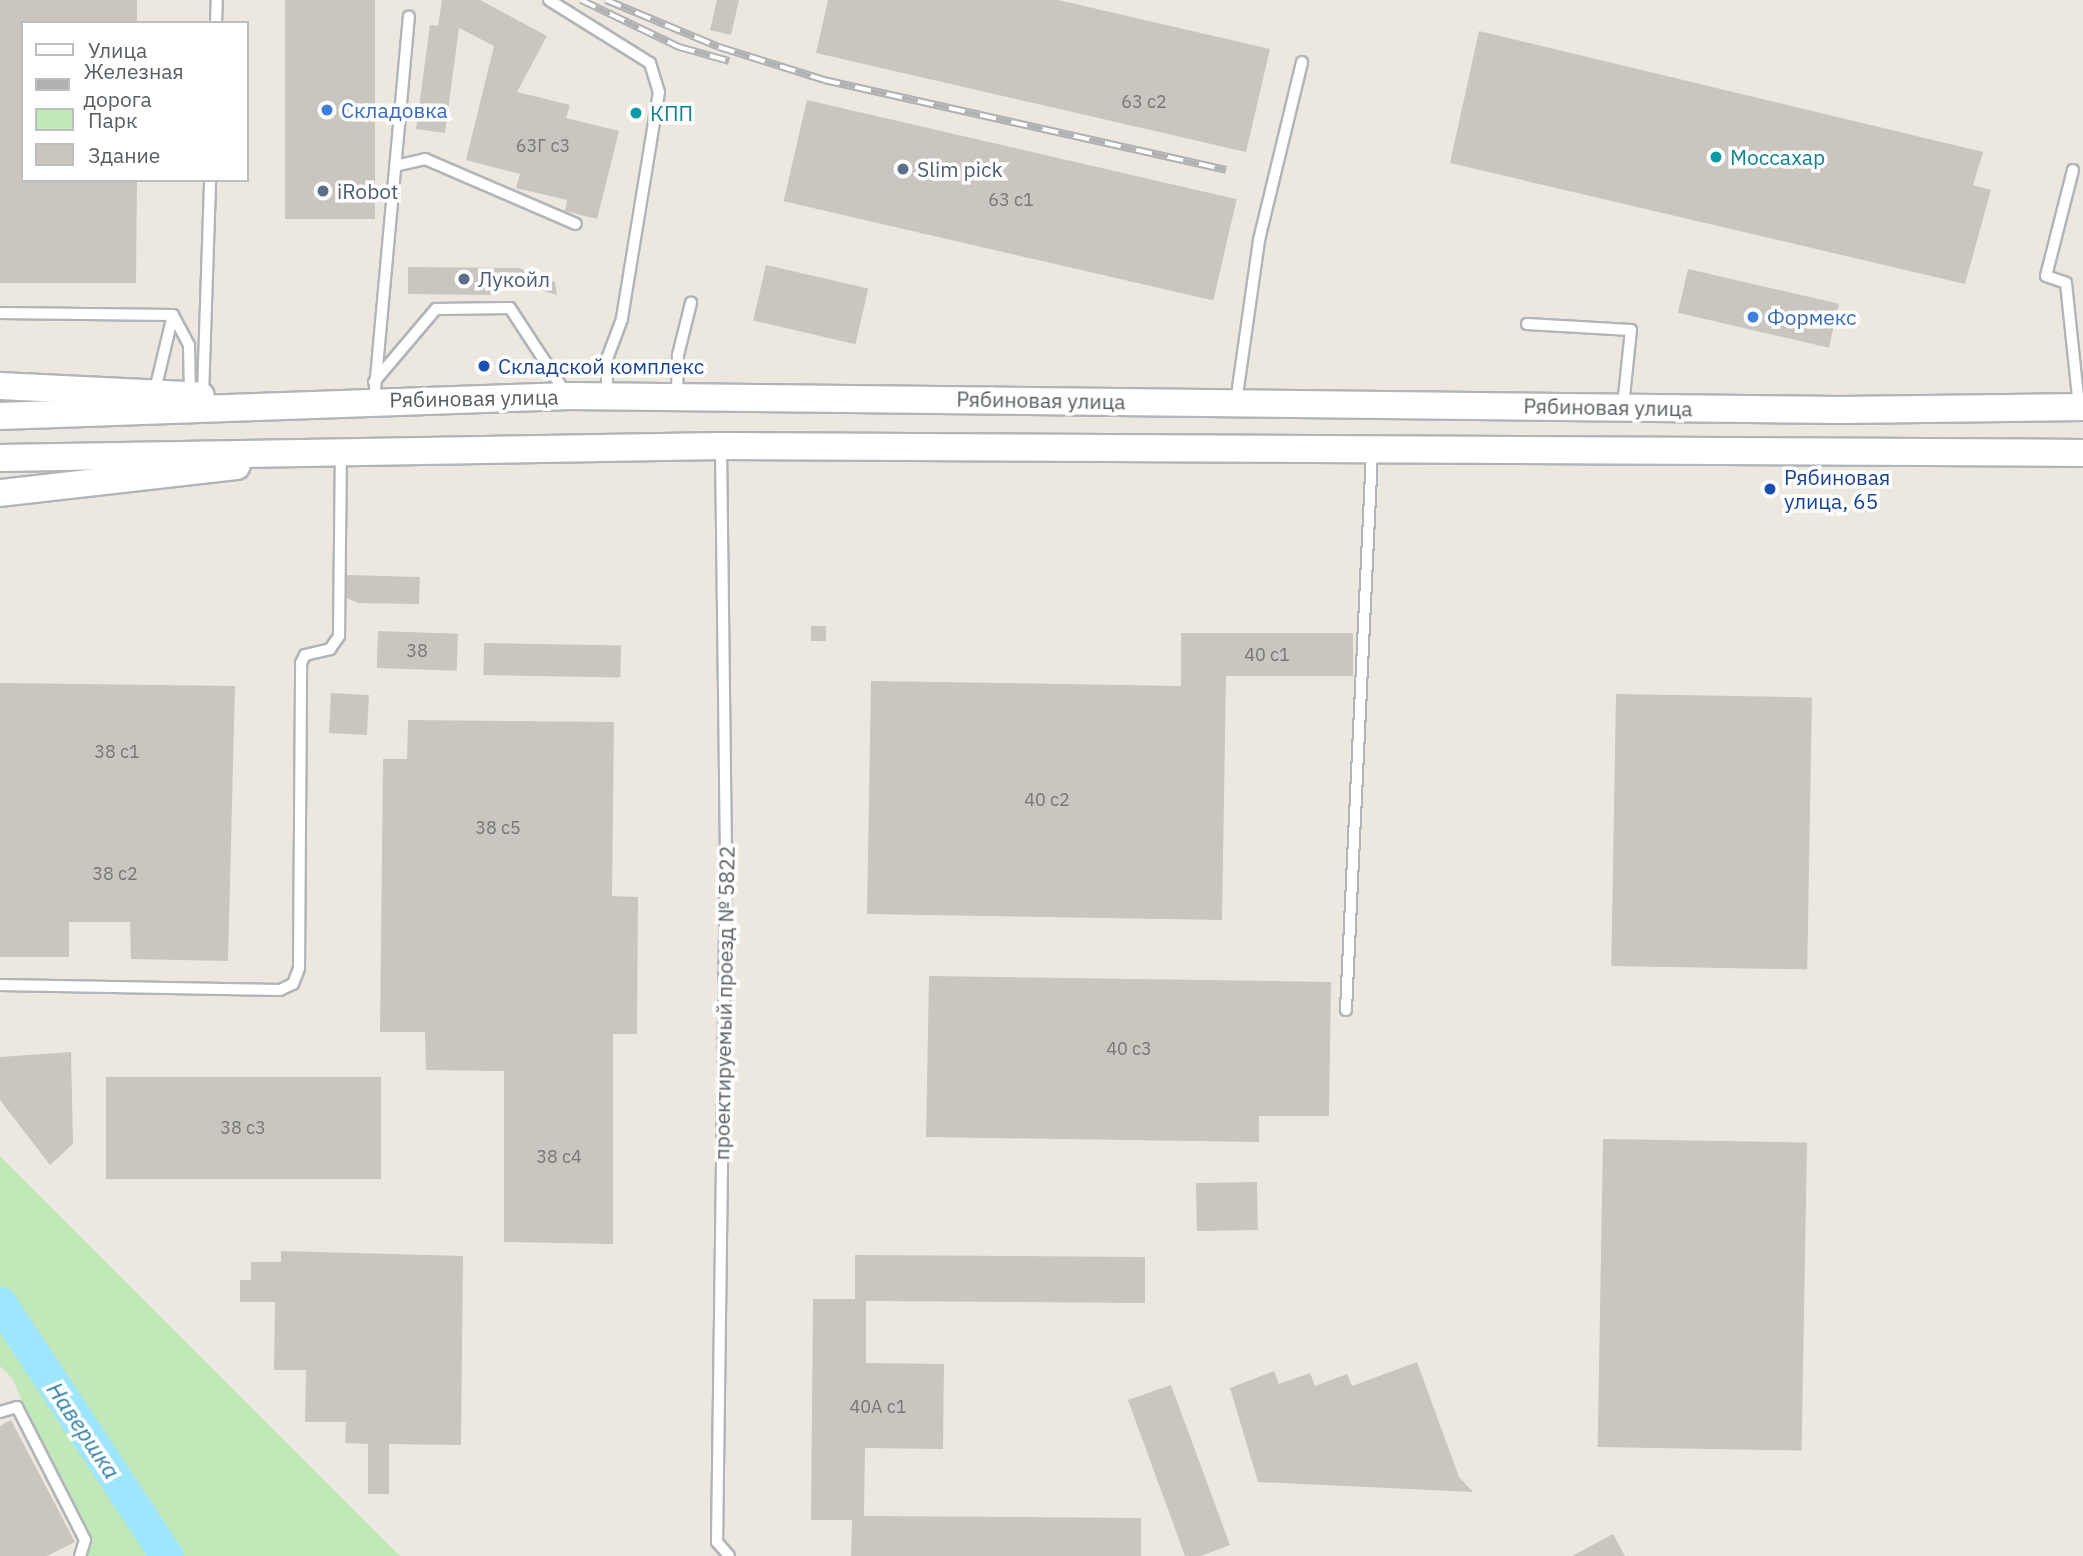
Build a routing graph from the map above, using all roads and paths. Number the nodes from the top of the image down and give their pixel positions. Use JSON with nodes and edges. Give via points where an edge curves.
{"nodes":[{"id":1,"x":217,"y":0,"type":"edge"},
{"id":2,"x":549,"y":0,"type":"edge"},
{"id":3,"x":409,"y":17,"type":"dead end"},
{"id":4,"x":216,"y":21,"type":"edge"},
{"id":5,"x":1302,"y":62,"type":"dead end"},
{"id":6,"x":395,"y":166,"type":"junction"},
{"id":7,"x":2073,"y":170,"type":"dead end"},
{"id":8,"x":210,"y":182,"type":"edge"},
{"id":9,"x":576,"y":224,"type":"dead end"},
{"id":10,"x":691,"y":303,"type":"dead end"},
{"id":11,"x":0,"y":313,"type":"edge"},
{"id":12,"x":173,"y":315,"type":"junction"},
{"id":13,"x":1527,"y":324,"type":"dead end"},
{"id":14,"x":2081,"y":377,"type":"edge"},
{"id":15,"x":0,"y":386,"type":"edge"},
{"id":16,"x":155,"y":390,"type":"junction"},
{"id":17,"x":374,"y":392,"type":"junction"},
{"id":18,"x":197,"y":395,"type":"junction"},
{"id":19,"x":571,"y":396,"type":"junction"},
{"id":20,"x":607,"y":396,"type":"junction"},
{"id":21,"x":677,"y":397,"type":"junction"},
{"id":22,"x":1236,"y":402,"type":"junction"},
{"id":23,"x":283,"y":405,"type":"junction"},
{"id":24,"x":1623,"y":407,"type":"junction"},
{"id":25,"x":2081,"y":407,"type":"edge"},
{"id":26,"x":0,"y":416,"type":"edge"},
{"id":27,"x":720,"y":446,"type":"junction"},
{"id":28,"x":1372,"y":451,"type":"junction"},
{"id":29,"x":313,"y":452,"type":"junction"},
{"id":30,"x":341,"y":452,"type":"junction"},
{"id":31,"x":2083,"y":453,"type":"edge"},
{"id":32,"x":0,"y":457,"type":"edge"},
{"id":33,"x":0,"y":493,"type":"edge"},
{"id":34,"x":0,"y":985,"type":"edge"},
{"id":35,"x":1346,"y":1010,"type":"dead end"},
{"id":36,"x":0,"y":1412,"type":"edge"},
{"id":37,"x":80,"y":1556,"type":"edge"},
{"id":38,"x":729,"y":1556,"type":"edge"}],
"edges":[{"from":1,"to":4,"type":"lane"},
{"from":2,"to":20,"type":"lane","via":[[650,63],[659,92],[622,318],[607,359]]},
{"from":3,"to":6,"type":"lane"},
{"from":5,"to":22,"type":"lane","via":[[1259,240]]},
{"from":6,"to":9,"type":"lane","via":[[425,159]]},
{"from":6,"to":17,"type":"lane"},
{"from":7,"to":14,"type":"lane","via":[[2046,276],[2066,283]]},
{"from":8,"to":18,"type":"lane"},
{"from":10,"to":21,"type":"lane","via":[[678,355]]},
{"from":11,"to":12,"type":"lane"},
{"from":12,"to":16,"type":"lane"},
{"from":12,"to":18,"type":"lane","via":[[189,345]]},
{"from":13,"to":24,"type":"lane","via":[[1631,330]]},
{"from":14,"to":25,"type":"lane"},
{"from":15,"to":16,"type":"main road"},
{"from":16,"to":18,"type":"main road"},
{"from":17,"to":19,"type":"main road","name":"Рябиновая улица"},
{"from":17,"to":19,"type":"lane","via":[[436,309],[510,308],[537,358]]},
{"from":17,"to":23,"type":"main road","name":"Рябиновая улица"},
{"from":18,"to":23,"type":"main road"},
{"from":19,"to":20,"type":"main road","name":"Рябиновая улица"},
{"from":20,"to":21,"type":"main road","name":"Рябиновая улица"},
{"from":21,"to":22,"type":"main road","name":"Рябиновая улица"},
{"from":22,"to":24,"type":"main road","name":"Рябиновая улица"},
{"from":23,"to":26,"type":"main road","name":"Рябиновая улица"},
{"from":24,"to":25,"type":"main road","name":"Рябиновая улица"},
{"from":27,"to":28,"type":"main road"},
{"from":27,"to":30,"type":"main road"},
{"from":27,"to":38,"type":"lane","name":"проектируемый проезд № 5822","via":[[726,858],[718,1542]]},
{"from":28,"to":31,"type":"main road"},
{"from":28,"to":35,"type":"lane"},
{"from":29,"to":30,"type":"main road"},
{"from":29,"to":32,"type":"main road"},
{"from":29,"to":33,"type":"main road","via":[[164,479]]},
{"from":30,"to":34,"type":"lane","via":[[339,636],[330,649],[313,652],[301,663],[299,968],[293,984],[280,989]]},
{"from":36,"to":37,"type":"lane","via":[[17,1407],[85,1540]]}]}
